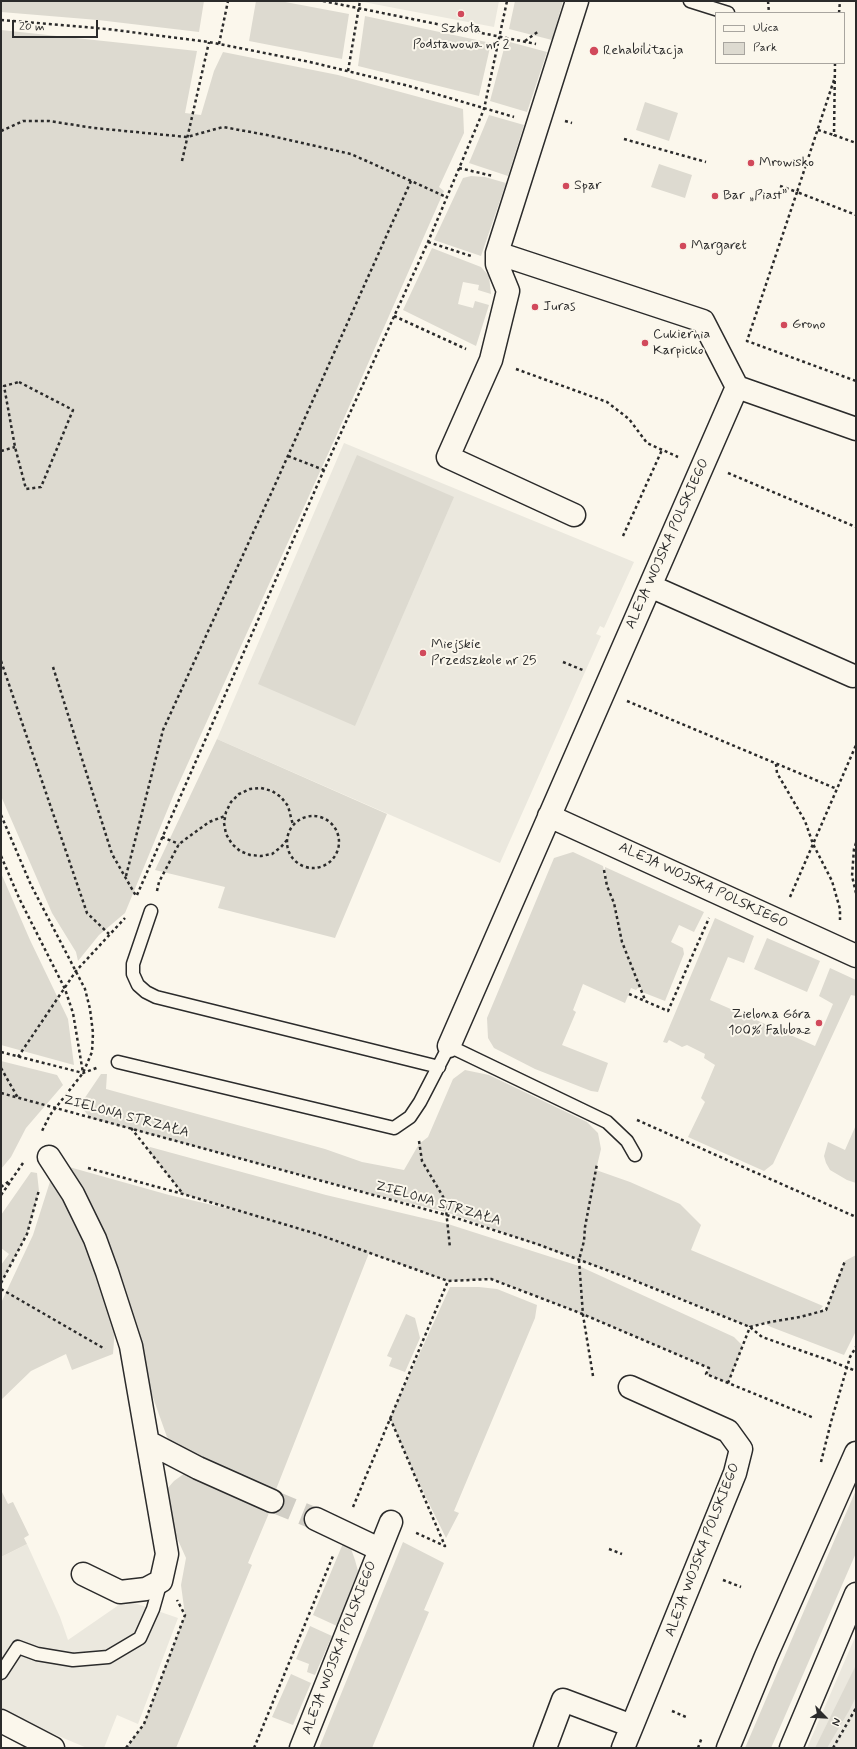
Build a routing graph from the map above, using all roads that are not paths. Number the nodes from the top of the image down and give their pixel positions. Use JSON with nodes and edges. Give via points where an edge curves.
{"nodes":[{"id":1,"x":577,"y":1,"type":"edge"},
{"id":2,"x":690,"y":1,"type":"edge"},
{"id":3,"x":725,"y":12,"type":"edge"},
{"id":4,"x":497,"y":253,"type":"junction"},
{"id":5,"x":737,"y":387,"type":"junction"},
{"id":6,"x":856,"y":429,"type":"edge"},
{"id":7,"x":574,"y":515,"type":"dead end"},
{"id":8,"x":650,"y":586,"type":"junction"},
{"id":9,"x":853,"y":676,"type":"dead end"},
{"id":10,"x":549,"y":816,"type":"junction"},
{"id":11,"x":151,"y":911,"type":"road end"},
{"id":12,"x":856,"y":956,"type":"edge"},
{"id":13,"x":449,"y":1046,"type":"junction"},
{"id":14,"x":118,"y":1062,"type":"dead end"},
{"id":15,"x":439,"y":1067,"type":"junction"},
{"id":16,"x":635,"y":1155,"type":"dead end"},
{"id":17,"x":49,"y":1157,"type":"road end"},
{"id":18,"x":630,"y":1387,"type":"dead end"},
{"id":19,"x":148,"y":1442,"type":"junction"},
{"id":20,"x":856,"y":1453,"type":"edge"},
{"id":21,"x":272,"y":1500,"type":"tunnel mouth"},
{"id":22,"x":316,"y":1520,"type":"tunnel mouth"},
{"id":23,"x":391,"y":1522,"type":"road end"},
{"id":24,"x":379,"y":1549,"type":"junction"},
{"id":25,"x":83,"y":1574,"type":"dead end"},
{"id":26,"x":162,"y":1576,"type":"junction"},
{"id":27,"x":856,"y":1594,"type":"edge"},
{"id":28,"x":1,"y":1673,"type":"edge"},
{"id":29,"x":1,"y":1721,"type":"edge"},
{"id":30,"x":632,"y":1726,"type":"junction"},
{"id":31,"x":54,"y":1748,"type":"edge"},
{"id":32,"x":301,"y":1748,"type":"edge"},
{"id":33,"x":545,"y":1748,"type":"edge"},
{"id":34,"x":623,"y":1748,"type":"edge"},
{"id":35,"x":728,"y":1748,"type":"edge"},
{"id":36,"x":791,"y":1748,"type":"edge"}],
"edges":[{"from":1,"to":4,"type":"street"},
{"from":2,"to":3,"type":"lane"},
{"from":4,"to":5,"type":"street","via":[[703,321]]},
{"from":4,"to":7,"type":"street","via":[[496,264],[508,291],[491,360],[448,457]]},
{"from":5,"to":6,"type":"street"},
{"from":5,"to":8,"type":"street","name":"ALEJA WOJSKA POLSKIEGO"},
{"from":8,"to":9,"type":"street"},
{"from":8,"to":10,"type":"street","name":"ALEJA WOJSKA POLSKIEGO"},
{"from":10,"to":12,"type":"street","name":"ALEJA WOJSKA POLSKIEGO"},
{"from":10,"to":13,"type":"street","name":"ALEJA WOJSKA POLSKIEGO"},
{"from":11,"to":15,"type":"lane","via":[[133,964],[133,974],[138,985],[146,992],[156,997]]},
{"from":13,"to":15,"type":"lane"},
{"from":13,"to":16,"type":"lane","via":[[607,1122],[627,1141]]},
{"from":14,"to":15,"type":"lane","via":[[394,1128],[410,1117],[424,1097]]},
{"from":17,"to":19,"type":"street","via":[[73,1194],[107,1272],[132,1349]]},
{"from":18,"to":30,"type":"street","name":"ALEJA WOJSKA POLSKIEGO","via":[[728,1431],[741,1449],[735,1472]]},
{"from":19,"to":21,"type":"street","via":[[198,1468]]},
{"from":19,"to":26,"type":"street","via":[[167,1554]]},
{"from":20,"to":35,"type":"street"},
{"from":22,"to":24,"type":"street","name":"ALEJA WOJSKA POLSKIEGO"},
{"from":23,"to":24,"type":"street","name":"ALEJA WOJSKA POLSKIEGO"},
{"from":24,"to":32,"type":"street","name":"ALEJA WOJSKA POLSKIEGO"},
{"from":25,"to":26,"type":"street","via":[[120,1592],[146,1590]]},
{"from":26,"to":28,"type":"lane","via":[[153,1609],[140,1638],[108,1658],[73,1660],[37,1654],[18,1647]]},
{"from":27,"to":36,"type":"street"},
{"from":29,"to":31,"type":"street"},
{"from":30,"to":33,"type":"street","via":[[563,1700]]},
{"from":30,"to":34,"type":"street","name":"ALEJA WOJSKA POLSKIEGO"}]}
